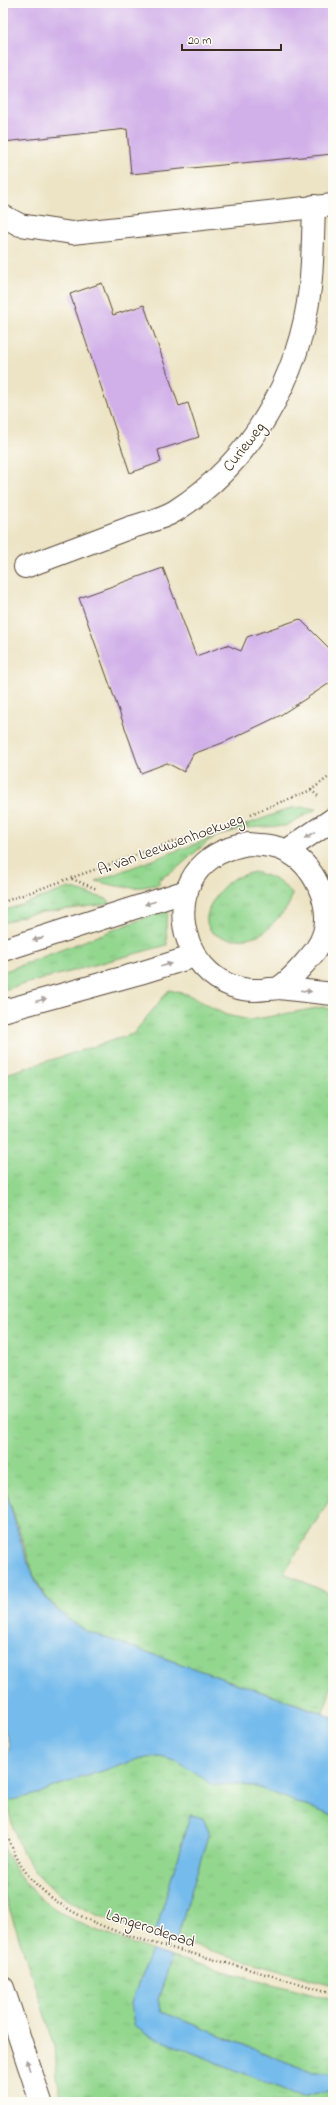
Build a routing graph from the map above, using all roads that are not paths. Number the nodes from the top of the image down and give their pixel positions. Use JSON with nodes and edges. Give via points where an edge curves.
{"nodes":[{"id":1,"x":324,"y":205,"type":"edge"},
{"id":2,"x":3,"y":216,"type":"edge"},
{"id":3,"x":24,"y":567,"type":"dead end"},
{"id":4,"x":333,"y":819,"type":"edge"},
{"id":5,"x":286,"y":851,"type":"junction"},
{"id":6,"x":327,"y":885,"type":"edge"},
{"id":7,"x":187,"y":891,"type":"junction"},
{"id":8,"x":328,"y":938,"type":"edge"},
{"id":9,"x":3,"y":950,"type":"edge"},
{"id":10,"x":195,"y":956,"type":"junction"},
{"id":11,"x":279,"y":988,"type":"junction"},
{"id":12,"x":333,"y":994,"type":"edge"},
{"id":13,"x":3,"y":1011,"type":"edge"},
{"id":14,"x":3,"y":1988,"type":"edge"},
{"id":15,"x":40,"y":2102,"type":"edge"}],
"edges":[{"from":1,"to":2,"type":"street","name":"Curieweg","via":[[72,233],[20,225]]},
{"from":1,"to":3,"type":"street","name":"Curieweg","via":[[303,327],[291,364],[272,406],[249,444],[216,480],[174,511]]},
{"from":4,"to":5,"type":"street","one_way":true},
{"from":5,"to":6,"type":"street","via":[[302,861],[313,875]]},
{"from":5,"to":7,"type":"street","via":[[268,845],[248,844],[228,849],[210,859]]},
{"from":6,"to":8,"type":"street","via":[[325,919]]},
{"from":7,"to":9,"type":"street","one_way":true},
{"from":7,"to":10,"type":"street","via":[[183,925],[187,941]]},
{"from":8,"to":11,"type":"street"},
{"from":10,"to":11,"type":"street","via":[[210,974],[231,987],[255,992]]},
{"from":13,"to":10,"type":"street","one_way":true},
{"from":11,"to":12,"type":"street","one_way":true},
{"from":15,"to":14,"type":"street","one_way":true}]}
